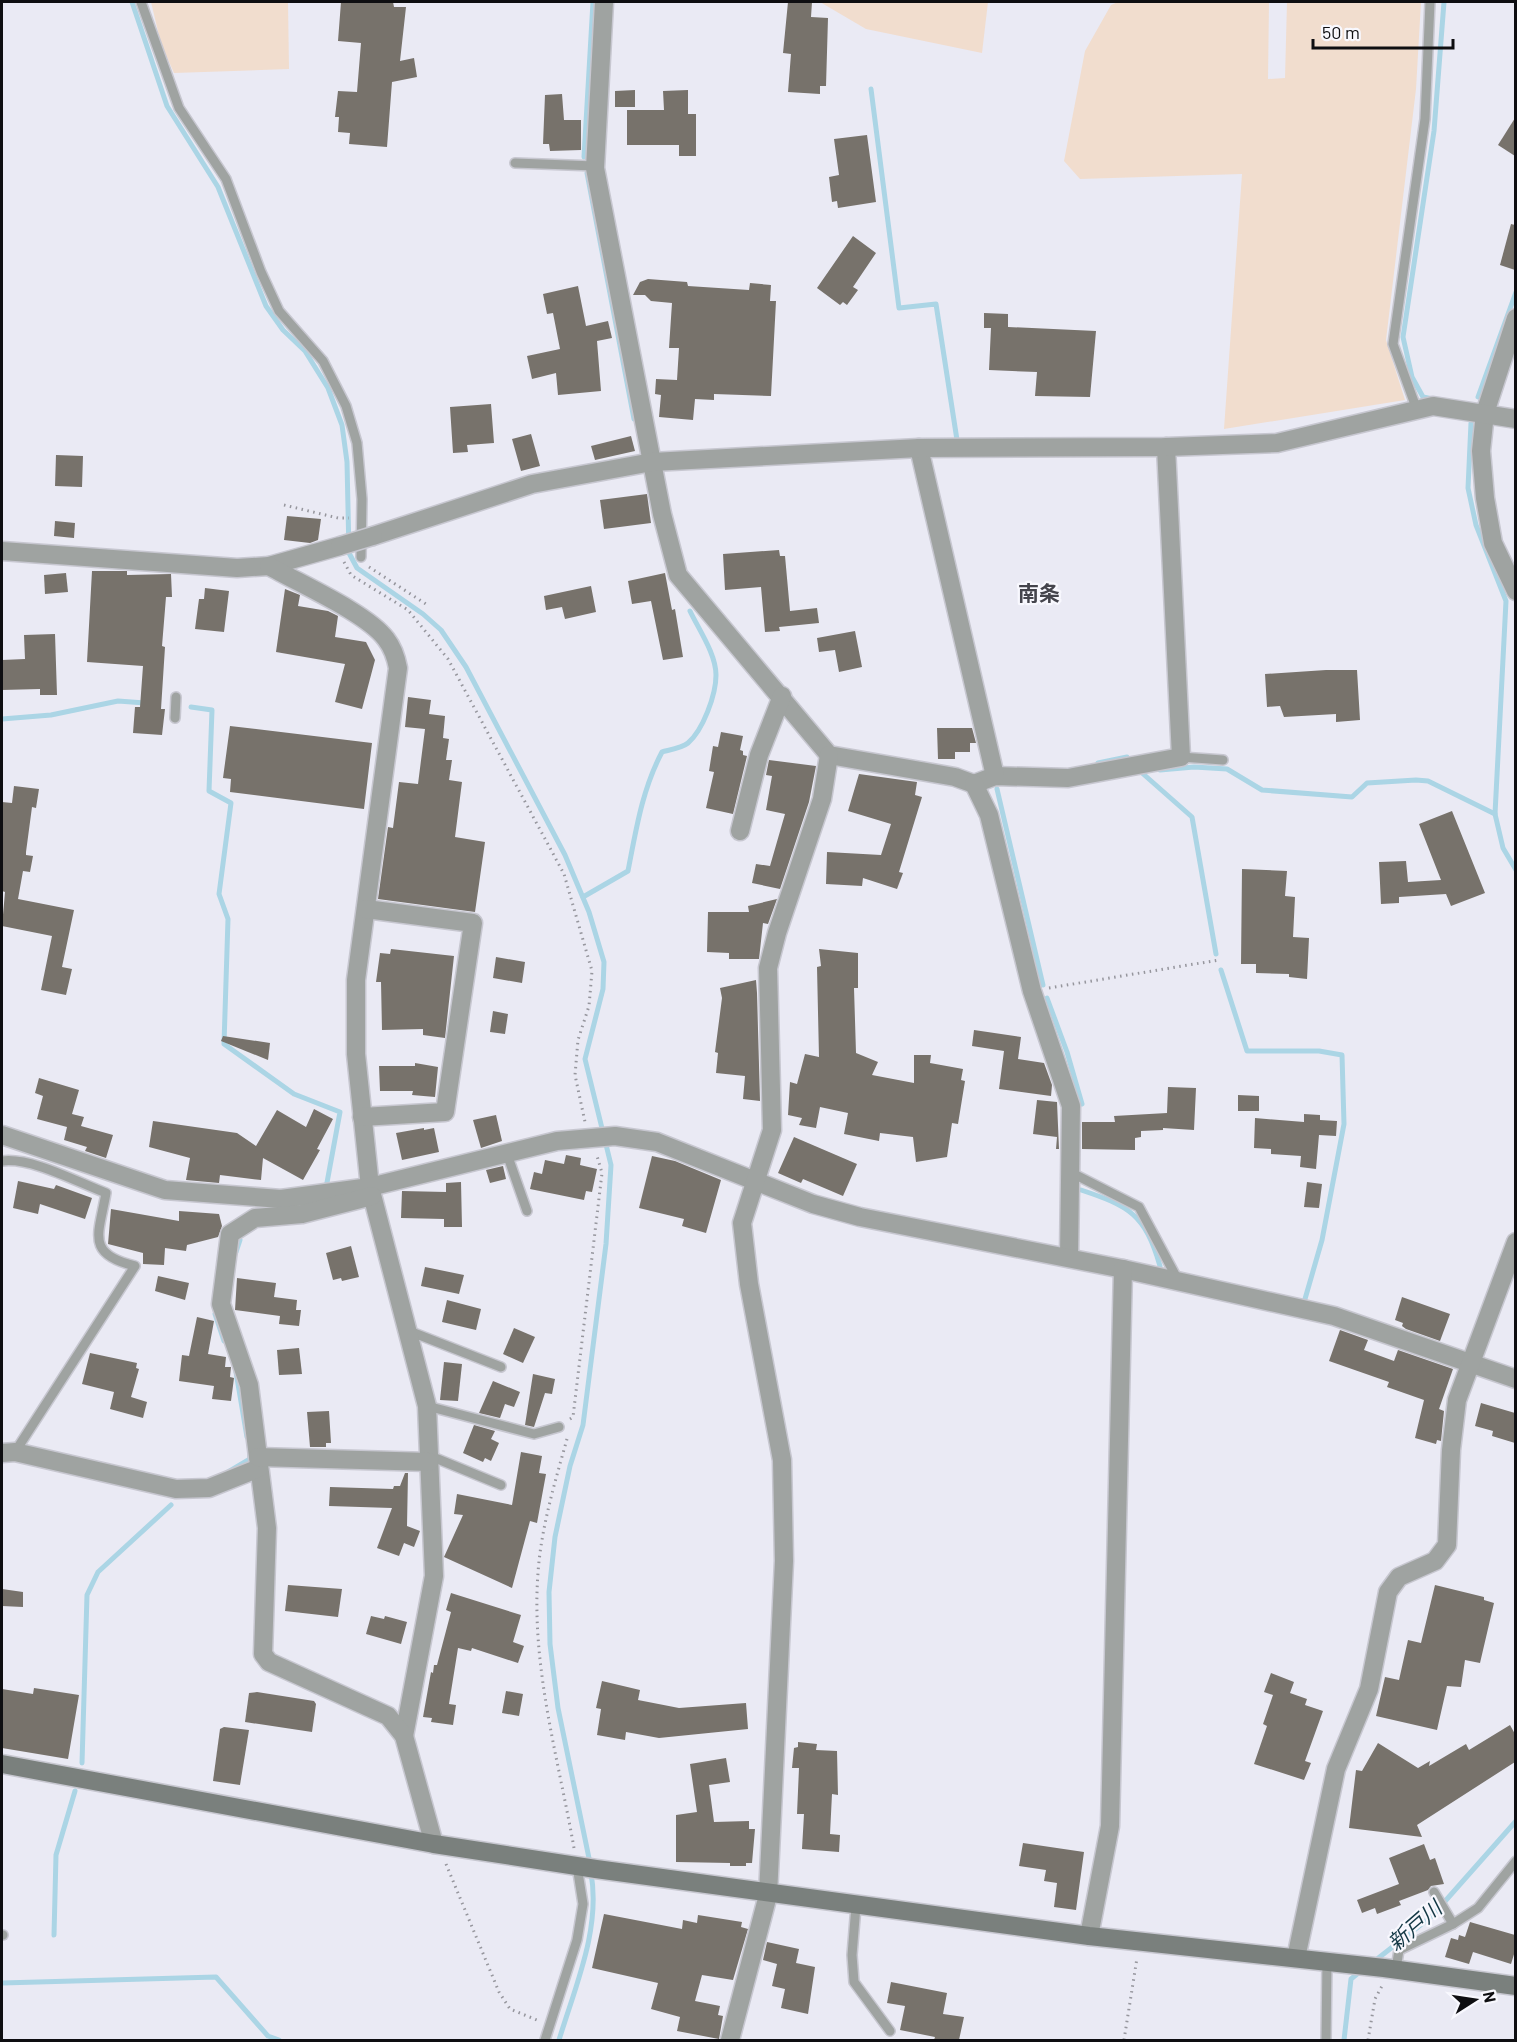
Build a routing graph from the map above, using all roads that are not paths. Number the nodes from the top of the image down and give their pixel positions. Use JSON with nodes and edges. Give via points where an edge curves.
{"nodes":[{"id":1,"x":141,"y":2,"type":"edge"},
{"id":2,"x":604,"y":2,"type":"edge"},
{"id":3,"x":1430,"y":2,"type":"edge"},
{"id":4,"x":515,"y":163,"type":"dead end"},
{"id":5,"x":595,"y":166,"type":"junction"},
{"id":6,"x":1515,"y":318,"type":"edge"},
{"id":7,"x":1417,"y":410,"type":"junction"},
{"id":8,"x":1485,"y":413,"type":"junction"},
{"id":9,"x":1515,"y":420,"type":"edge"},
{"id":10,"x":1166,"y":447,"type":"junction"},
{"id":11,"x":919,"y":448,"type":"junction"},
{"id":12,"x":652,"y":462,"type":"junction"},
{"id":13,"x":2,"y":551,"type":"edge"},
{"id":14,"x":361,"y":557,"type":"road end"},
{"id":15,"x":269,"y":566,"type":"junction"},
{"id":16,"x":1515,"y":591,"type":"edge"},
{"id":17,"x":782,"y":696,"type":"junction"},
{"id":18,"x":176,"y":697,"type":"dead end"},
{"id":19,"x":175,"y":718,"type":"dead end"},
{"id":20,"x":829,"y":755,"type":"junction"},
{"id":21,"x":1181,"y":757,"type":"junction"},
{"id":22,"x":1223,"y":760,"type":"dead end"},
{"id":23,"x":995,"y":776,"type":"junction"},
{"id":24,"x":974,"y":784,"type":"junction"},
{"id":25,"x":740,"y":831,"type":"dead end"},
{"id":26,"x":366,"y":909,"type":"junction"},
{"id":27,"x":362,"y":1117,"type":"junction"},
{"id":28,"x":2,"y":1135,"type":"edge"},
{"id":29,"x":30,"y":1146,"type":"junction"},
{"id":30,"x":2,"y":1147,"type":"edge"},
{"id":31,"x":507,"y":1154,"type":"junction"},
{"id":32,"x":2,"y":1161,"type":"edge"},
{"id":33,"x":1070,"y":1172,"type":"junction"},
{"id":34,"x":754,"y":1179,"type":"junction"},
{"id":35,"x":371,"y":1192,"type":"junction"},
{"id":36,"x":527,"y":1211,"type":"dead end"},
{"id":37,"x":1515,"y":1242,"type":"edge"},
{"id":38,"x":1069,"y":1258,"type":"junction"},
{"id":39,"x":1123,"y":1269,"type":"junction"},
{"id":40,"x":1179,"y":1281,"type":"junction"},
{"id":41,"x":409,"y":1331,"type":"junction"},
{"id":42,"x":1469,"y":1364,"type":"junction"},
{"id":43,"x":501,"y":1366,"type":"dead end"},
{"id":44,"x":1515,"y":1379,"type":"edge"},
{"id":45,"x":427,"y":1406,"type":"junction"},
{"id":46,"x":559,"y":1427,"type":"road end"},
{"id":47,"x":8,"y":1453,"type":"edge"},
{"id":48,"x":428,"y":1459,"type":"junction"},
{"id":49,"x":259,"y":1462,"type":"junction"},
{"id":50,"x":501,"y":1485,"type":"dead end"},
{"id":51,"x":404,"y":1736,"type":"junction"},
{"id":52,"x":2,"y":1764,"type":"edge"},
{"id":53,"x":437,"y":1844,"type":"junction"},
{"id":54,"x":1515,"y":1861,"type":"edge"},
{"id":55,"x":585,"y":1867,"type":"junction"},
{"id":56,"x":1435,"y":1893,"type":"dead end"},
{"id":57,"x":768,"y":1895,"type":"junction"},
{"id":58,"x":856,"y":1906,"type":"junction"},
{"id":59,"x":1451,"y":1920,"type":"junction"},
{"id":60,"x":1089,"y":1936,"type":"junction"},
{"id":61,"x":1296,"y":1958,"type":"junction"},
{"id":62,"x":1327,"y":1961,"type":"junction"},
{"id":63,"x":1390,"y":1969,"type":"junction"},
{"id":64,"x":1515,"y":1986,"type":"edge"},
{"id":65,"x":890,"y":2031,"type":"dead end"},
{"id":66,"x":545,"y":2040,"type":"edge"},
{"id":67,"x":730,"y":2040,"type":"edge"},
{"id":68,"x":1326,"y":2040,"type":"edge"}],
"edges":[{"from":1,"to":14,"type":"lane","via":[[179,108],[226,179],[279,310],[323,361],[346,406],[357,443],[362,499]]},
{"from":2,"to":5,"type":"street"},
{"from":3,"to":7,"type":"lane","via":[[1425,119],[1392,344]]},
{"from":4,"to":5,"type":"lane"},
{"from":5,"to":12,"type":"street"},
{"from":6,"to":8,"type":"street"},
{"from":7,"to":8,"type":"street","via":[[1433,406]]},
{"from":7,"to":10,"type":"street","via":[[1277,443]]},
{"from":8,"to":9,"type":"street"},
{"from":8,"to":16,"type":"street","via":[[1481,451],[1485,498],[1493,543]]},
{"from":10,"to":11,"type":"street"},
{"from":10,"to":21,"type":"street"},
{"from":11,"to":12,"type":"street"},
{"from":11,"to":23,"type":"street"},
{"from":12,"to":15,"type":"street","bridge":true,"via":[[532,484],[373,536],[342,554]]},
{"from":12,"to":17,"type":"street","via":[[678,575]]},
{"from":13,"to":15,"type":"street","via":[[160,565]]},
{"from":15,"to":26,"type":"street","via":[[369,623],[386,637],[395,653],[397,680]]},
{"from":17,"to":20,"type":"street"},
{"from":17,"to":25,"type":"street","via":[[759,755]]},
{"from":18,"to":19,"type":"lane"},
{"from":20,"to":24,"type":"street","via":[[955,777]]},
{"from":20,"to":34,"type":"street","via":[[822,799],[768,968],[772,1130]]},
{"from":21,"to":22,"type":"lane"},
{"from":21,"to":23,"type":"street","via":[[1068,778]]},
{"from":23,"to":24,"type":"street"},
{"from":24,"to":33,"type":"street","via":[[989,815],[1032,991],[1071,1106]]},
{"from":26,"to":27,"type":"street","via":[[356,980],[356,1054]]},
{"from":26,"to":27,"type":"street","via":[[473,923],[445,1112]]},
{"from":27,"to":35,"type":"street"},
{"from":28,"to":29,"type":"street"},
{"from":29,"to":30,"type":"street"},
{"from":29,"to":35,"type":"street","via":[[165,1190],[282,1199]]},
{"from":31,"to":34,"type":"street","via":[[557,1141],[615,1136],[657,1142]]},
{"from":31,"to":35,"type":"street"},
{"from":31,"to":36,"type":"lane"},
{"from":32,"to":47,"type":"lane","via":[[28,1163],[106,1193],[100,1247],[108,1257],[135,1266]]},
{"from":33,"to":38,"type":"street"},
{"from":33,"to":40,"type":"lane","via":[[1139,1207]]},
{"from":34,"to":38,"type":"street","via":[[813,1204],[860,1217]]},
{"from":34,"to":57,"type":"street","via":[[742,1223],[749,1284],[783,1460],[784,1561]]},
{"from":35,"to":41,"type":"street"},
{"from":35,"to":49,"type":"street","via":[[302,1215],[255,1218],[230,1234],[221,1304],[249,1385]]},
{"from":37,"to":42,"type":"street"},
{"from":38,"to":39,"type":"street"},
{"from":39,"to":40,"type":"street"},
{"from":39,"to":60,"type":"street","via":[[1110,1826]]},
{"from":40,"to":42,"type":"street","via":[[1334,1316]]},
{"from":41,"to":43,"type":"lane"},
{"from":41,"to":45,"type":"street"},
{"from":42,"to":44,"type":"street"},
{"from":42,"to":61,"type":"street","via":[[1457,1400],[1453,1430],[1447,1545],[1436,1562],[1400,1577],[1388,1592],[1369,1689],[1336,1769]]},
{"from":45,"to":46,"type":"lane","via":[[534,1434]]},
{"from":45,"to":48,"type":"street"},
{"from":47,"to":49,"type":"street","via":[[176,1489],[209,1488]]},
{"from":48,"to":49,"type":"street"},
{"from":48,"to":50,"type":"lane"},
{"from":48,"to":51,"type":"street","via":[[434,1576]]},
{"from":49,"to":51,"type":"street","via":[[267,1528],[263,1654],[269,1662],[388,1716]]},
{"from":51,"to":53,"type":"street"},
{"from":52,"to":53,"type":"street"},
{"from":53,"to":55,"type":"street"},
{"from":54,"to":59,"type":"lane","via":[[1478,1908]]},
{"from":55,"to":57,"type":"street"},
{"from":55,"to":66,"type":"lane","via":[[577,1940]]},
{"from":56,"to":59,"type":"lane"},
{"from":57,"to":58,"type":"street"},
{"from":57,"to":67,"type":"street"},
{"from":58,"to":60,"type":"street"},
{"from":58,"to":65,"type":"lane","via":[[854,1982]]},
{"from":59,"to":63,"type":"lane","via":[[1399,1950]]},
{"from":60,"to":61,"type":"street"},
{"from":61,"to":62,"type":"street"},
{"from":62,"to":63,"type":"street"},
{"from":62,"to":68,"type":"lane"},
{"from":63,"to":64,"type":"street"}]}
